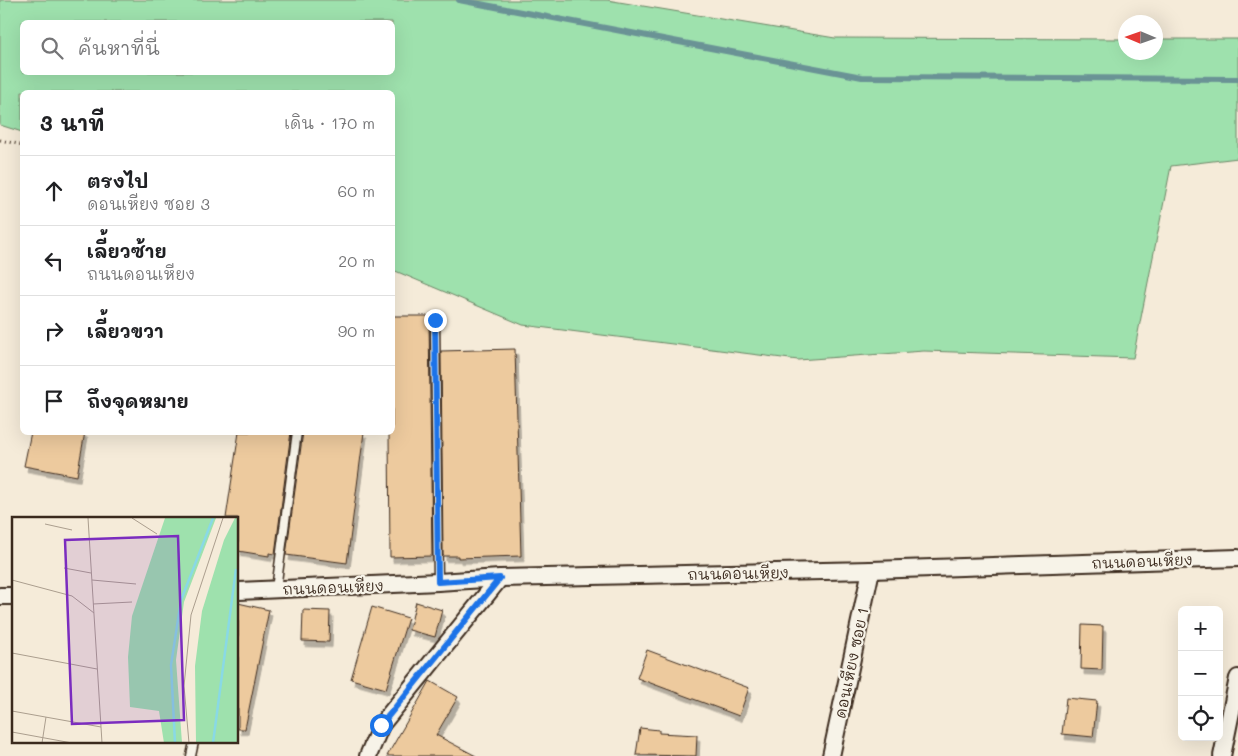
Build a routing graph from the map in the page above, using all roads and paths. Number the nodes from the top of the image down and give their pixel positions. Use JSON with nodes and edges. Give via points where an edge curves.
{"nodes":[{"id":1,"x":0,"y":140,"type":"edge"},
{"id":2,"x":20,"y":145,"type":"edge"},
{"id":3,"x":435,"y":320,"type":"dead end"},
{"id":4,"x":297,"y":435,"type":"edge"},
{"id":5,"x":1238,"y":558,"type":"edge"},
{"id":6,"x":871,"y":570,"type":"junction"},
{"id":7,"x":500,"y":578,"type":"junction"},
{"id":8,"x":438,"y":582,"type":"junction"},
{"id":9,"x":276,"y":589,"type":"junction"},
{"id":10,"x":239,"y":591,"type":"edge"},
{"id":11,"x":1238,"y":678,"type":"edge"},
{"id":12,"x":368,"y":756,"type":"edge"},
{"id":13,"x":831,"y":756,"type":"edge"},
{"id":14,"x":1222,"y":756,"type":"edge"}],
"edges":[{"from":1,"to":2,"type":"path"},
{"from":3,"to":8,"type":"lane"},
{"from":4,"to":9,"type":"lane"},
{"from":5,"to":6,"type":"street","name":"ถนนดอนเหียง"},
{"from":6,"to":7,"type":"street","name":"ถนนดอนเหียง"},
{"from":6,"to":13,"type":"street","name":"ดอนเหียง ซอย 1"},
{"from":7,"to":8,"type":"street","name":"ถนนดอนเหียง"},
{"from":7,"to":12,"type":"street","via":[[381,725]]},
{"from":8,"to":9,"type":"street","name":"ถนนดอนเหียง"},
{"from":9,"to":10,"type":"street","name":"ถนนดอนเหียง"},
{"from":11,"to":14,"type":"street"}]}
